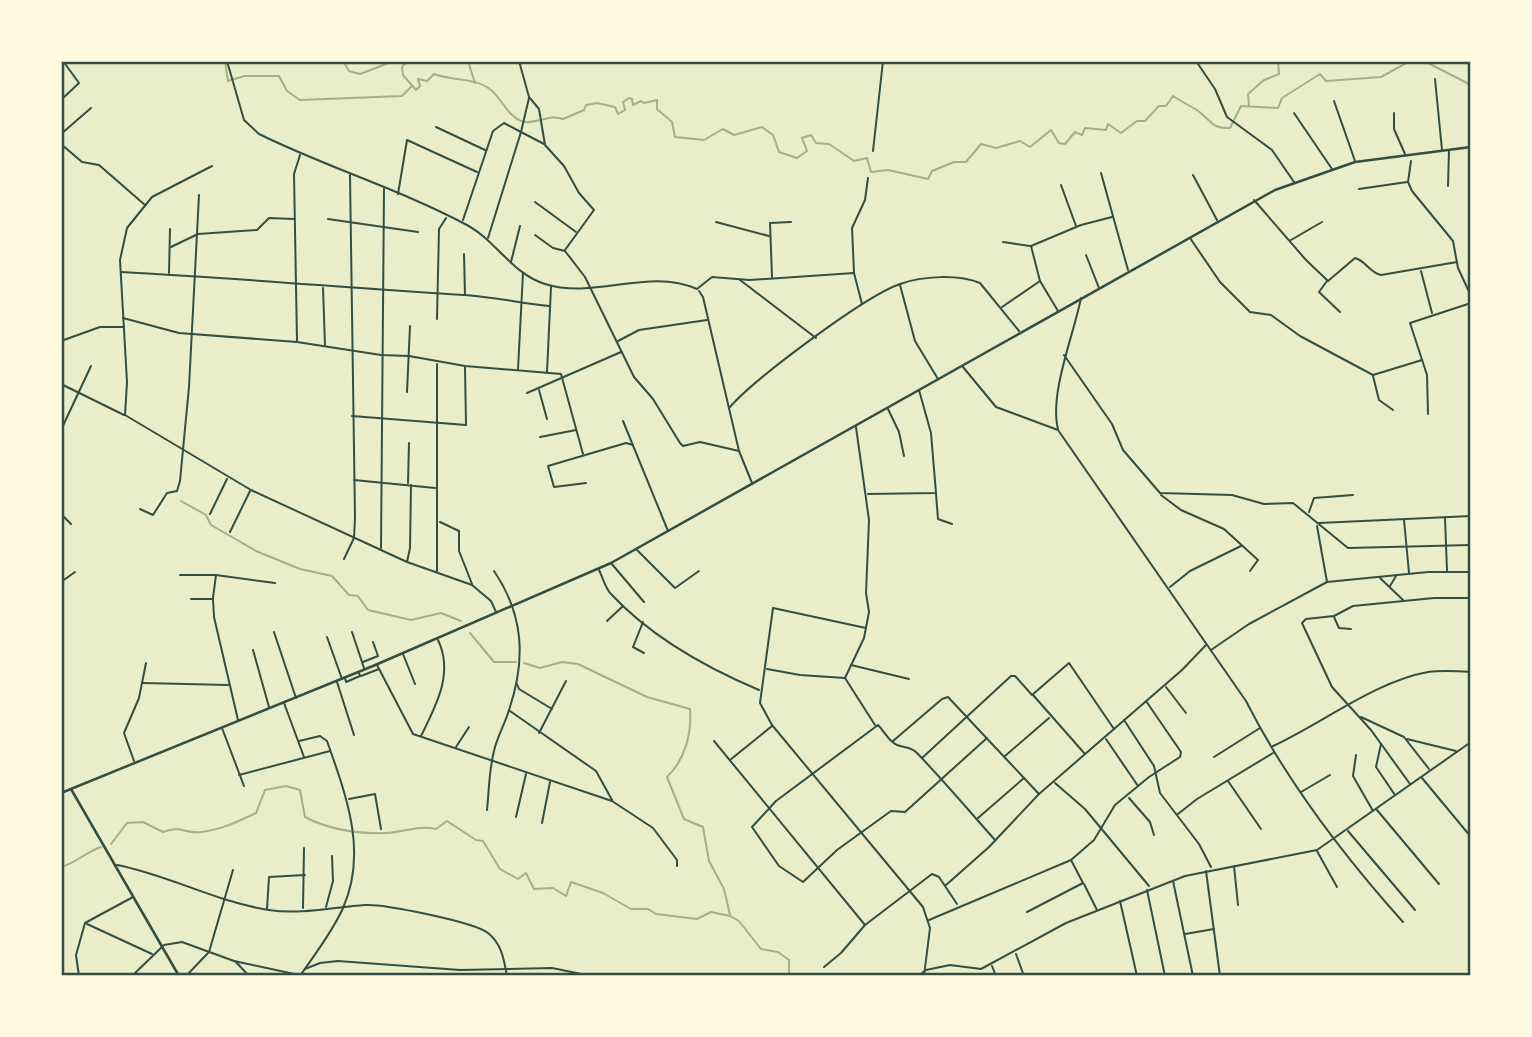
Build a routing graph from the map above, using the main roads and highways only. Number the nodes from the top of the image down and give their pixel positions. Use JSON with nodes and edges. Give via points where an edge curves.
{"nodes":[{"id":1,"x":1471,"y":147,"type":"edge"},
{"id":2,"x":71,"y":789,"type":"junction"},
{"id":3,"x":61,"y":793,"type":"edge"},
{"id":4,"x":179,"y":976,"type":"edge"}],
"edges":[{"from":1,"to":2,"type":"main road","via":[[1355,162],[1294,181],[599,569],[360,674]]},
{"from":2,"to":3,"type":"main road"},
{"from":2,"to":4,"type":"main road"}]}
